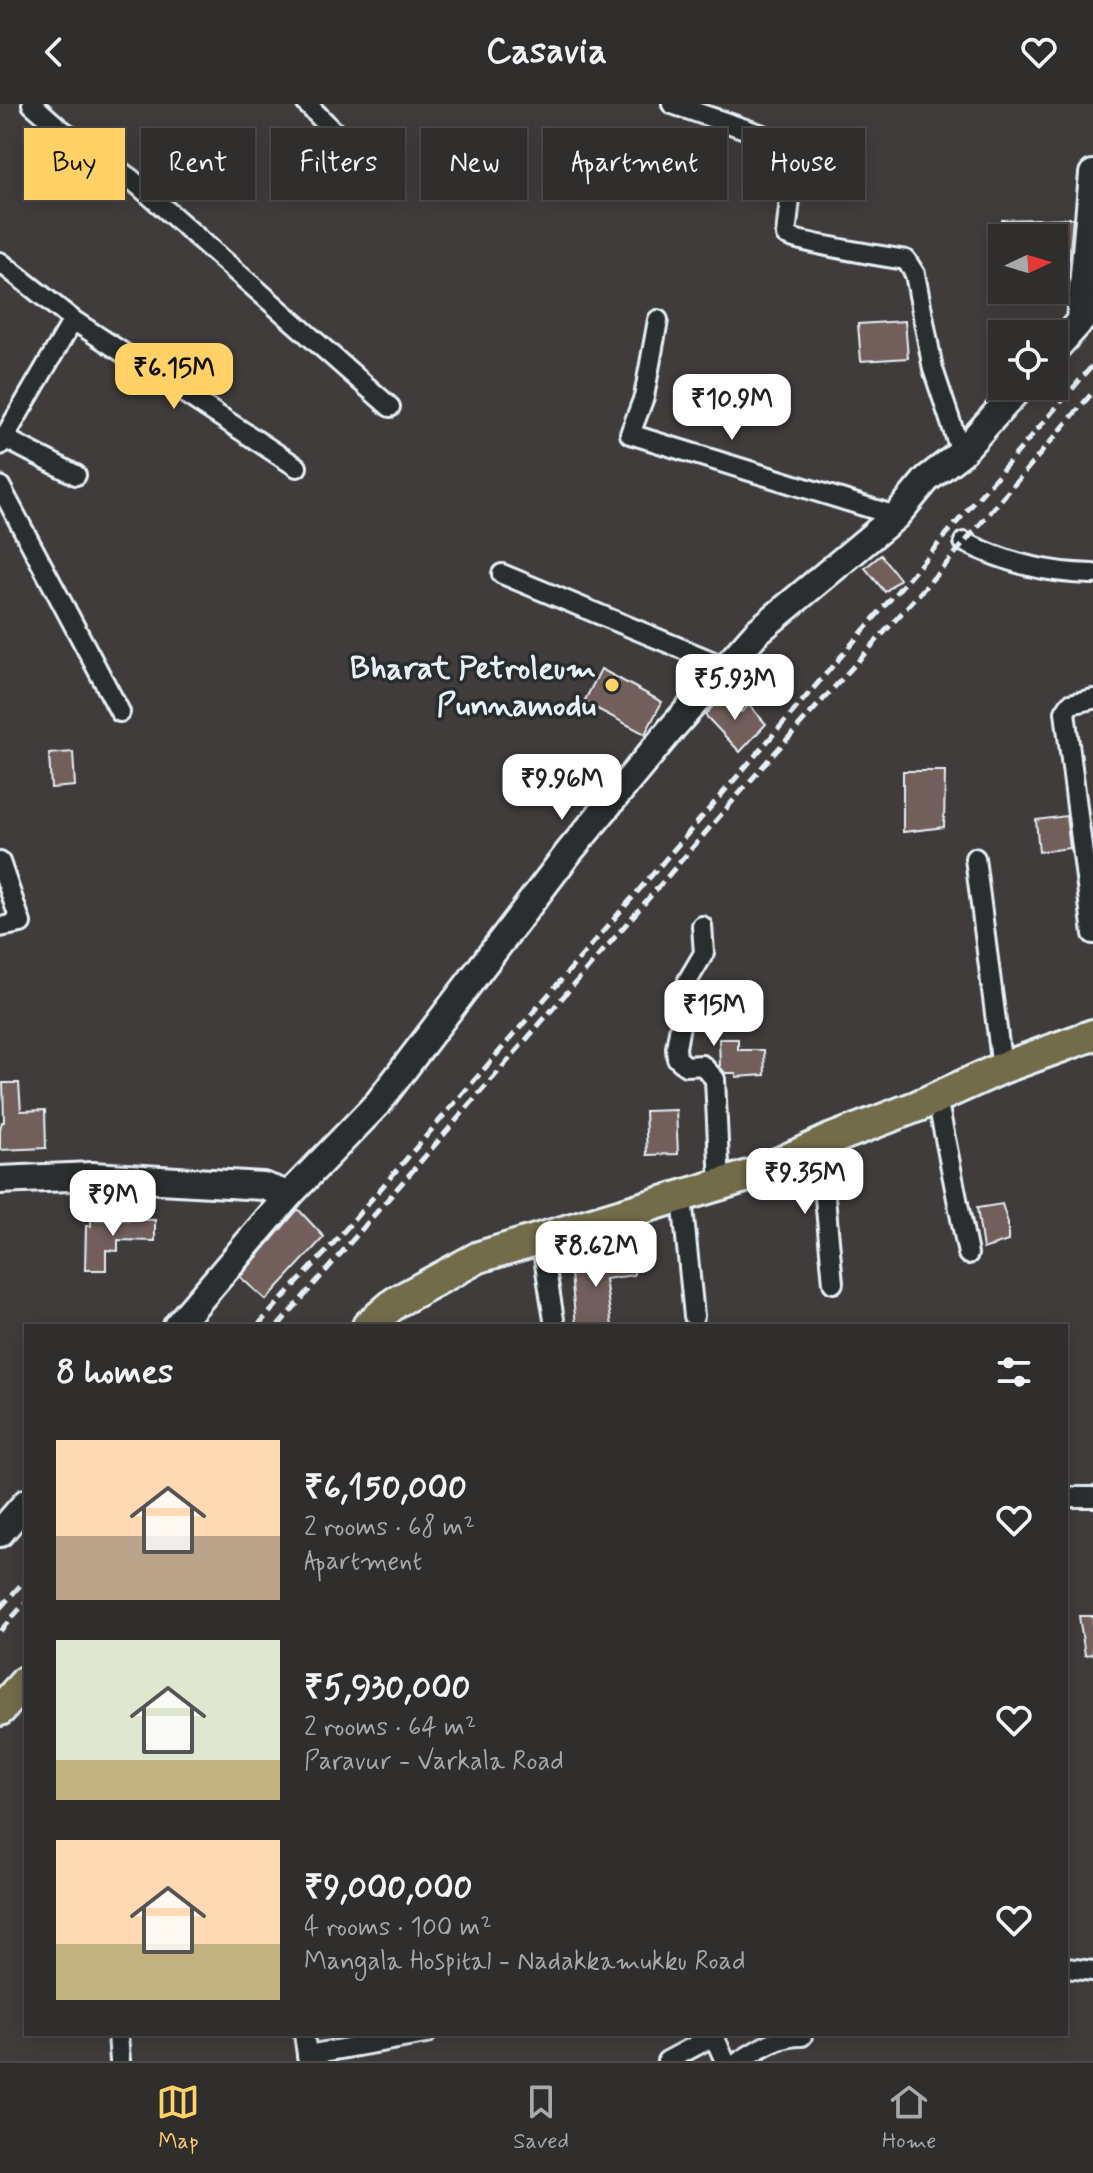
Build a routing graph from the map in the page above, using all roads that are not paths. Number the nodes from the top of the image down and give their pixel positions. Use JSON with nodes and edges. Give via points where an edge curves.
{"nodes":[{"id":1,"x":32,"y":104,"type":"edge"},
{"id":2,"x":307,"y":104,"type":"edge"},
{"id":3,"x":672,"y":104,"type":"edge"},
{"id":4,"x":331,"y":128,"type":"edge"},
{"id":5,"x":1093,"y":174,"type":"edge"},
{"id":6,"x":0,"y":262,"type":"edge"},
{"id":7,"x":1087,"y":313,"type":"edge"},
{"id":8,"x":73,"y":320,"type":"junction"},
{"id":9,"x":658,"y":320,"type":"dead end"},
{"id":10,"x":1068,"y":334,"type":"edge"},
{"id":11,"x":1008,"y":400,"type":"edge"},
{"id":12,"x":390,"y":407,"type":"dead end"},
{"id":13,"x":2,"y":441,"type":"edge"},
{"id":14,"x":961,"y":453,"type":"junction"},
{"id":15,"x":297,"y":467,"type":"dead end"},
{"id":16,"x":76,"y":475,"type":"dead end"},
{"id":17,"x":0,"y":486,"type":"edge"},
{"id":18,"x":896,"y":516,"type":"junction"},
{"id":19,"x":964,"y":542,"type":"dead end"},
{"id":20,"x":502,"y":574,"type":"dead end"},
{"id":21,"x":1093,"y":574,"type":"edge"},
{"id":22,"x":726,"y":667,"type":"junction"},
{"id":23,"x":1093,"y":699,"type":"edge"},
{"id":24,"x":120,"y":712,"type":"dead end"},
{"id":25,"x":975,"y":858,"type":"dead end"},
{"id":26,"x":0,"y":862,"type":"edge"},
{"id":27,"x":702,"y":926,"type":"dead end"},
{"id":28,"x":0,"y":927,"type":"edge"},
{"id":29,"x":1093,"y":934,"type":"edge"},
{"id":30,"x":1093,"y":1035,"type":"edge"},
{"id":31,"x":1002,"y":1068,"type":"junction"},
{"id":32,"x":937,"y":1098,"type":"junction"},
{"id":33,"x":820,"y":1144,"type":"junction"},
{"id":34,"x":0,"y":1180,"type":"edge"},
{"id":35,"x":720,"y":1185,"type":"junction"},
{"id":36,"x":289,"y":1195,"type":"junction"},
{"id":37,"x":682,"y":1198,"type":"junction"},
{"id":38,"x":541,"y":1239,"type":"junction"},
{"id":39,"x":968,"y":1254,"type":"dead end"},
{"id":40,"x":833,"y":1283,"type":"dead end"},
{"id":41,"x":694,"y":1316,"type":"dead end"},
{"id":42,"x":179,"y":1324,"type":"edge"},
{"id":43,"x":370,"y":1324,"type":"edge"},
{"id":44,"x":555,"y":1324,"type":"edge"},
{"id":45,"x":1068,"y":1497,"type":"edge"},
{"id":46,"x":1093,"y":1497,"type":"edge"},
{"id":47,"x":24,"y":1505,"type":"edge"},
{"id":48,"x":0,"y":1533,"type":"edge"},
{"id":49,"x":24,"y":1683,"type":"edge"},
{"id":50,"x":0,"y":1710,"type":"edge"},
{"id":51,"x":1068,"y":1968,"type":"edge"},
{"id":52,"x":1093,"y":1971,"type":"edge"},
{"id":53,"x":118,"y":2036,"type":"edge"},
{"id":54,"x":304,"y":2036,"type":"edge"},
{"id":55,"x":416,"y":2036,"type":"edge"},
{"id":56,"x":711,"y":2036,"type":"edge"},
{"id":57,"x":713,"y":2036,"type":"edge"},
{"id":58,"x":802,"y":2036,"type":"dead end"},
{"id":59,"x":308,"y":2058,"type":"edge"},
{"id":60,"x":120,"y":2061,"type":"edge"},
{"id":61,"x":667,"y":2061,"type":"edge"},
{"id":62,"x":725,"y":2061,"type":"edge"},
{"id":63,"x":740,"y":2061,"type":"edge"}],
"edges":[{"from":1,"to":12,"type":"street","via":[[130,178]]},
{"from":2,"to":4,"type":"street"},
{"from":3,"to":14,"type":"street","via":[[786,143],[795,153],[786,235],[793,241],[906,260],[915,274],[933,369]]},
{"from":5,"to":7,"type":"main road"},
{"from":6,"to":8,"type":"street"},
{"from":7,"to":10,"type":"main road"},
{"from":8,"to":13,"type":"street"},
{"from":8,"to":15,"type":"street"},
{"from":9,"to":18,"type":"street","via":[[644,397],[630,434]]},
{"from":11,"to":14,"type":"main road"},
{"from":13,"to":16,"type":"street"},
{"from":14,"to":18,"type":"main road","via":[[927,479]]},
{"from":17,"to":24,"type":"street"},
{"from":18,"to":22,"type":"main road","via":[[757,632]]},
{"from":19,"to":21,"type":"street","via":[[1044,571]]},
{"from":20,"to":22,"type":"street"},
{"from":22,"to":36,"type":"main road","via":[[569,852],[378,1103]]},
{"from":23,"to":29,"type":"street","via":[[1070,704],[1065,712]]},
{"from":25,"to":31,"type":"street"},
{"from":26,"to":28,"type":"street","via":[[21,923]]},
{"from":27,"to":35,"type":"street","via":[[704,953],[688,980],[676,1048],[686,1066],[702,1065],[715,1079]]},
{"from":30,"to":31,"type":"main road"},
{"from":31,"to":32,"type":"main road"},
{"from":32,"to":33,"type":"main road"},
{"from":32,"to":39,"type":"street"},
{"from":33,"to":35,"type":"main road"},
{"from":33,"to":40,"type":"street"},
{"from":34,"to":36,"type":"main road","via":[[92,1176],[263,1186]]},
{"from":35,"to":37,"type":"main road"},
{"from":36,"to":42,"type":"main road"},
{"from":37,"to":38,"type":"main road"},
{"from":37,"to":41,"type":"street"},
{"from":38,"to":43,"type":"main road","via":[[479,1257],[396,1302]]},
{"from":38,"to":44,"type":"street"},
{"from":45,"to":46,"type":"street"},
{"from":47,"to":48,"type":"main road"},
{"from":49,"to":50,"type":"main road"},
{"from":51,"to":52,"type":"street"},
{"from":53,"to":60,"type":"street"},
{"from":54,"to":59,"type":"street"},
{"from":55,"to":59,"type":"street"},
{"from":56,"to":61,"type":"street"},
{"from":57,"to":62,"type":"street"},
{"from":58,"to":63,"type":"street","via":[[769,2043]]}]}
